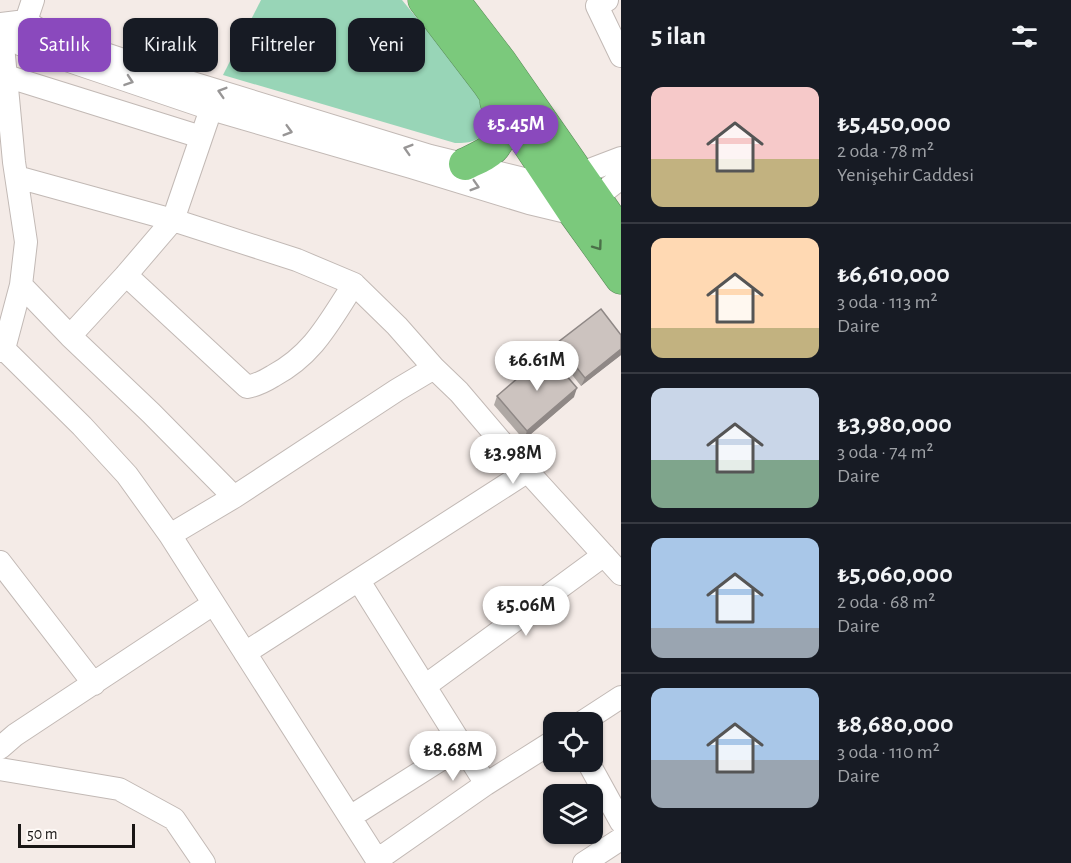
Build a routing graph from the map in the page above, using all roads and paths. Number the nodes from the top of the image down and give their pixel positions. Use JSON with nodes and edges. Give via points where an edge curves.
{"nodes":[{"id":1,"x":424,"y":0,"type":"edge"},
{"id":2,"x":453,"y":0,"type":"edge"},
{"id":3,"x":607,"y":0,"type":"edge"},
{"id":4,"x":29,"y":10,"type":"edge"},
{"id":5,"x":1,"y":24,"type":"edge"},
{"id":6,"x":620,"y":48,"type":"edge"},
{"id":7,"x":6,"y":76,"type":"junction"},
{"id":8,"x":489,"y":85,"type":"junction"},
{"id":9,"x":211,"y":109,"type":"junction"},
{"id":10,"x":201,"y":137,"type":"junction"},
{"id":11,"x":621,"y":158,"type":"edge"},
{"id":12,"x":465,"y":164,"type":"junction"},
{"id":13,"x":16,"y":177,"type":"junction"},
{"id":14,"x":621,"y":178,"type":"edge"},
{"id":15,"x":576,"y":193,"type":"junction"},
{"id":16,"x":173,"y":220,"type":"junction"},
{"id":17,"x":621,"y":235,"type":"edge"},
{"id":18,"x":126,"y":275,"type":"junction"},
{"id":19,"x":621,"y":278,"type":"edge"},
{"id":20,"x":354,"y":284,"type":"junction"},
{"id":21,"x":21,"y":285,"type":"junction"},
{"id":22,"x":70,"y":336,"type":"junction"},
{"id":23,"x":2,"y":350,"type":"edge"},
{"id":24,"x":434,"y":368,"type":"junction"},
{"id":25,"x":528,"y":471,"type":"junction"},
{"id":26,"x":234,"y":497,"type":"junction"},
{"id":27,"x":170,"y":535,"type":"junction"},
{"id":28,"x":604,"y":555,"type":"junction"},
{"id":29,"x":0,"y":562,"type":"edge"},
{"id":30,"x":621,"y":574,"type":"edge"},
{"id":31,"x":358,"y":581,"type":"junction"},
{"id":32,"x":213,"y":604,"type":"junction"},
{"id":33,"x":245,"y":653,"type":"junction"},
{"id":34,"x":94,"y":684,"type":"junction"},
{"id":35,"x":425,"y":686,"type":"junction"},
{"id":36,"x":621,"y":697,"type":"edge"},
{"id":37,"x":598,"y":712,"type":"edge"},
{"id":38,"x":462,"y":746,"type":"junction"},
{"id":39,"x":0,"y":748,"type":"edge"},
{"id":40,"x":543,"y":748,"type":"edge"},
{"id":41,"x":0,"y":769,"type":"edge"},
{"id":42,"x":594,"y":772,"type":"edge"},
{"id":43,"x":486,"y":784,"type":"junction"},
{"id":44,"x":350,"y":817,"type":"junction"},
{"id":45,"x":621,"y":822,"type":"edge"},
{"id":46,"x":621,"y":839,"type":"edge"},
{"id":47,"x":378,"y":861,"type":"edge"},
{"id":48,"x":204,"y":863,"type":"edge"},
{"id":49,"x":584,"y":863,"type":"edge"}],
"edges":[{"from":1,"to":8,"type":"highway"},
{"from":2,"to":15,"type":"highway","via":[[500,61]]},
{"from":3,"to":6,"type":"street","via":[[597,6]]},
{"from":4,"to":5,"type":"street"},
{"from":12,"to":4,"type":"street","one_way":true,"via":[[177,79],[45,34]]},
{"from":5,"to":7,"type":"street"},
{"from":5,"to":9,"type":"street","one_way":true,"via":[[22,45]]},
{"from":7,"to":10,"type":"street"},
{"from":7,"to":13,"type":"street"},
{"from":8,"to":12,"type":"highway","via":[[505,123],[500,140],[489,152]]},
{"from":8,"to":15,"type":"highway"},
{"from":9,"to":10,"type":"street"},
{"from":9,"to":15,"type":"street","one_way":true,"via":[[529,203]]},
{"from":10,"to":16,"type":"street"},
{"from":11,"to":15,"type":"street"},
{"from":12,"to":15,"type":"street"},
{"from":13,"to":16,"type":"street"},
{"from":13,"to":21,"type":"street","via":[[27,242]]},
{"from":14,"to":15,"type":"street"},
{"from":15,"to":17,"type":"highway"},
{"from":15,"to":19,"type":"highway","one_way":true},
{"from":16,"to":18,"type":"street"},
{"from":16,"to":20,"type":"street","via":[[297,260]]},
{"from":18,"to":20,"type":"street","via":[[247,387],[285,370],[308,351]]},
{"from":18,"to":22,"type":"street"},
{"from":20,"to":24,"type":"street"},
{"from":21,"to":22,"type":"street"},
{"from":21,"to":23,"type":"street"},
{"from":22,"to":26,"type":"street"},
{"from":23,"to":27,"type":"street","via":[[126,475]]},
{"from":24,"to":25,"type":"street"},
{"from":24,"to":26,"type":"street"},
{"from":25,"to":28,"type":"street"},
{"from":25,"to":31,"type":"street"},
{"from":26,"to":27,"type":"street"},
{"from":27,"to":32,"type":"street"},
{"from":28,"to":30,"type":"street"},
{"from":28,"to":35,"type":"street"},
{"from":29,"to":34,"type":"street"},
{"from":31,"to":33,"type":"street"},
{"from":31,"to":35,"type":"street"},
{"from":32,"to":33,"type":"street"},
{"from":32,"to":34,"type":"street"},
{"from":33,"to":44,"type":"street"},
{"from":34,"to":39,"type":"street"},
{"from":35,"to":38,"type":"street"},
{"from":36,"to":37,"type":"street"},
{"from":38,"to":43,"type":"street"},
{"from":38,"to":44,"type":"street"},
{"from":40,"to":43,"type":"street"},
{"from":41,"to":48,"type":"street","via":[[119,789],[174,819]]},
{"from":42,"to":45,"type":"street"},
{"from":43,"to":47,"type":"street"},
{"from":44,"to":47,"type":"street"},
{"from":46,"to":49,"type":"street"}]}
